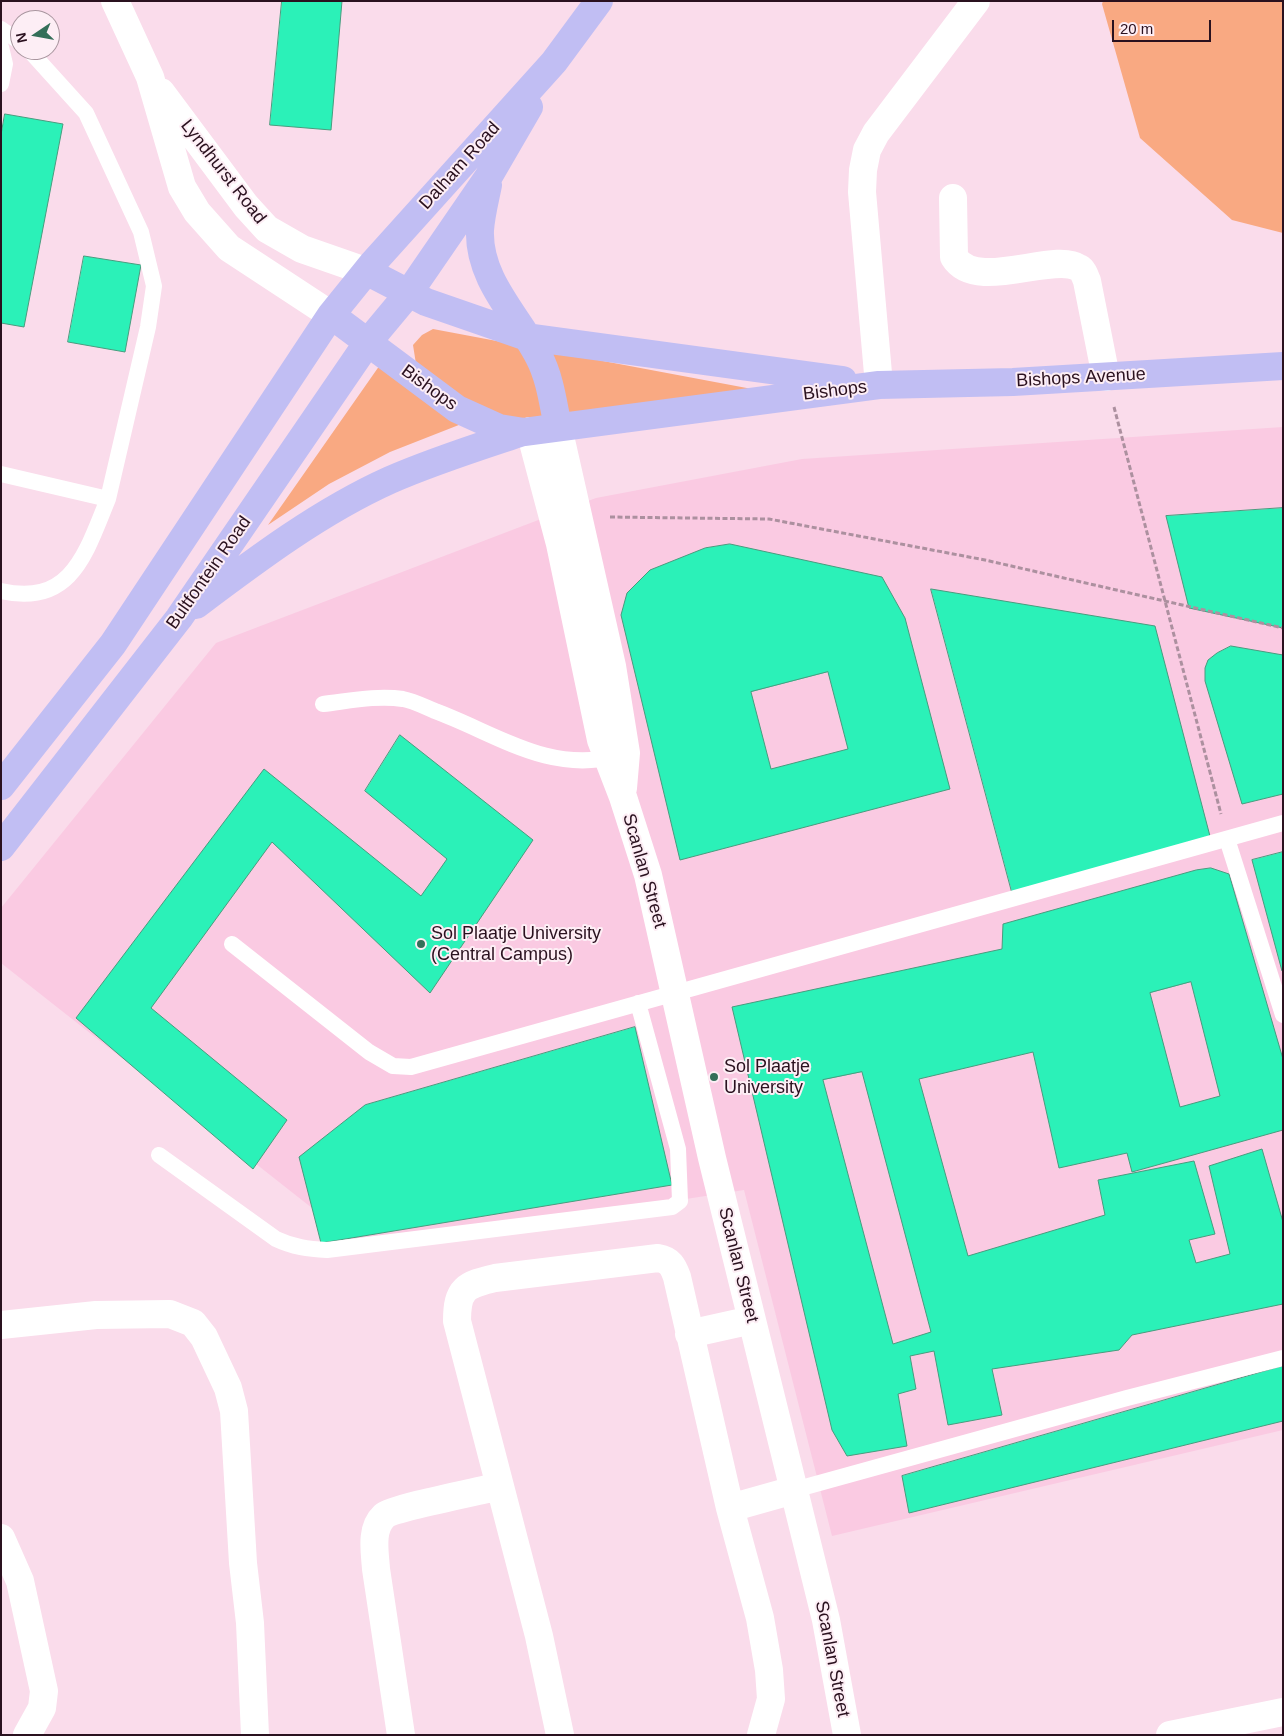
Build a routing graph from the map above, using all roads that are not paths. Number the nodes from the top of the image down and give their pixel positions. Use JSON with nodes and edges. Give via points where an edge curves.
{"nodes":[{"id":1,"x":115,"y":1,"type":"edge"},
{"id":2,"x":599,"y":1,"type":"edge"},
{"id":3,"x":976,"y":1,"type":"edge"},
{"id":4,"x":1,"y":47,"type":"edge"},
{"id":5,"x":38,"y":60,"type":"edge"},
{"id":6,"x":554,"y":62,"type":"junction"},
{"id":7,"x":150,"y":76,"type":"junction"},
{"id":8,"x":1,"y":84,"type":"edge"},
{"id":9,"x":489,"y":176,"type":"junction"},
{"id":10,"x":953,"y":198,"type":"dead end"},
{"id":11,"x":368,"y":272,"type":"junction"},
{"id":12,"x":408,"y":294,"type":"junction"},
{"id":13,"x":331,"y":315,"type":"junction"},
{"id":14,"x":527,"y":337,"type":"junction"},
{"id":15,"x":368,"y":342,"type":"junction"},
{"id":16,"x":1283,"y":366,"type":"edge"},
{"id":17,"x":1106,"y":377,"type":"junction"},
{"id":18,"x":879,"y":386,"type":"junction"},
{"id":19,"x":558,"y":427,"type":"junction"},
{"id":20,"x":527,"y":432,"type":"junction"},
{"id":21,"x":1,"y":474,"type":"edge"},
{"id":22,"x":108,"y":499,"type":"junction"},
{"id":23,"x":1,"y":591,"type":"edge"},
{"id":24,"x":179,"y":618,"type":"junction"},
{"id":25,"x":323,"y":704,"type":"dead end"},
{"id":26,"x":617,"y":756,"type":"junction"},
{"id":27,"x":1,"y":786,"type":"edge"},
{"id":28,"x":1283,"y":823,"type":"edge"},
{"id":29,"x":1227,"y":839,"type":"junction"},
{"id":30,"x":1,"y":847,"type":"edge"},
{"id":31,"x":232,"y":944,"type":"dead end"},
{"id":32,"x":675,"y":992,"type":"junction"},
{"id":33,"x":638,"y":1003,"type":"junction"},
{"id":34,"x":1283,"y":1014,"type":"edge"},
{"id":35,"x":159,"y":1155,"type":"dead end"},
{"id":36,"x":752,"y":1320,"type":"junction"},
{"id":37,"x":1,"y":1325,"type":"edge"},
{"id":38,"x":688,"y":1334,"type":"junction"},
{"id":39,"x":1283,"y":1358,"type":"edge"},
{"id":40,"x":500,"y":1486,"type":"junction"},
{"id":41,"x":794,"y":1490,"type":"junction"},
{"id":42,"x":730,"y":1508,"type":"junction"},
{"id":43,"x":1,"y":1538,"type":"edge"},
{"id":44,"x":1283,"y":1712,"type":"edge"},
{"id":45,"x":27,"y":1735,"type":"edge"},
{"id":46,"x":255,"y":1735,"type":"edge"},
{"id":47,"x":401,"y":1735,"type":"edge"},
{"id":48,"x":560,"y":1735,"type":"edge"},
{"id":49,"x":761,"y":1735,"type":"edge"},
{"id":50,"x":847,"y":1735,"type":"edge"},
{"id":51,"x":1170,"y":1735,"type":"edge"}],
"edges":[{"from":1,"to":7,"type":"street","name":"Lyndhurst Road"},
{"from":2,"to":6,"type":"highway","name":"Dalham Road"},
{"from":3,"to":18,"type":"street","via":[[876,133],[867,150],[862,170],[863,220]]},
{"from":4,"to":8,"type":"lane","via":[[5,64]]},
{"from":5,"to":22,"type":"lane","via":[[86,113],[141,232],[154,286],[148,327]]},
{"from":6,"to":9,"type":"highway","name":"Dalham Road"},
{"from":6,"to":11,"type":"highway","name":"Dalham Road"},
{"from":7,"to":11,"type":"street","name":"Lyndhurst Road","via":[[246,206],[267,229],[302,249]]},
{"from":7,"to":13,"type":"street","name":"Lyndhurst Road","via":[[182,187],[197,212],[228,248]]},
{"from":9,"to":12,"type":"highway","name":"Dalham Road"},
{"from":9,"to":14,"type":"highway","via":[[480,232],[485,264],[499,294]]},
{"from":10,"to":17,"type":"street","via":[[954,257],[958,264],[981,271],[1001,272],[1069,263],[1081,269],[1087,281]]},
{"from":11,"to":12,"type":"highway","name":"Bishops"},
{"from":11,"to":13,"type":"highway"},
{"from":12,"to":14,"type":"highway","name":"Bishops"},
{"from":12,"to":15,"type":"highway","name":"Bultfontein Road"},
{"from":13,"to":15,"type":"highway","name":"Bishops"},
{"from":13,"to":27,"type":"highway","via":[[113,644]]},
{"from":14,"to":18,"type":"highway","name":"Bishops"},
{"from":14,"to":19,"type":"highway","via":[[540,358]]},
{"from":15,"to":20,"type":"highway","name":"Bishops","via":[[457,409],[499,428]]},
{"from":15,"to":24,"type":"highway","name":"Bultfontein Road"},
{"from":16,"to":17,"type":"highway","name":"Bishops Avenue"},
{"from":17,"to":18,"type":"highway","name":"Bishops Avenue"},
{"from":18,"to":19,"type":"highway","name":"Bishops"},
{"from":19,"to":20,"type":"highway","name":"Bishops"},
{"from":19,"to":26,"type":"street","name":"Scanlan Street","via":[[612,666]]},
{"from":20,"to":24,"type":"highway","via":[[388,480],[288,539]]},
{"from":20,"to":26,"type":"street","name":"Scanlan Street","via":[[560,544],[601,740]]},
{"from":21,"to":22,"type":"lane"},
{"from":22,"to":23,"type":"lane","via":[[82,560],[54,588],[39,594]]},
{"from":24,"to":30,"type":"highway","name":"Bultfontein Road"},
{"from":25,"to":26,"type":"lane","via":[[377,698],[404,699],[480,729],[521,750],[563,759]]},
{"from":26,"to":32,"type":"street","name":"Scanlan Street","via":[[623,797],[648,875]]},
{"from":28,"to":29,"type":"lane"},
{"from":29,"to":32,"type":"lane"},
{"from":29,"to":34,"type":"lane"},
{"from":31,"to":33,"type":"lane","via":[[369,1052],[393,1066],[411,1067]]},
{"from":32,"to":33,"type":"lane"},
{"from":32,"to":36,"type":"street","name":"Scanlan Street"},
{"from":33,"to":35,"type":"lane","via":[[678,1148],[680,1201],[672,1207],[327,1250],[307,1249],[276,1239]]},
{"from":36,"to":38,"type":"street"},
{"from":36,"to":41,"type":"street","name":"Scanlan Street"},
{"from":37,"to":46,"type":"street","via":[[96,1315],[170,1314],[193,1323],[204,1337],[228,1388],[234,1411]]},
{"from":38,"to":40,"type":"street","via":[[677,1277],[672,1264],[666,1259],[641,1259],[470,1284],[461,1294],[457,1321]]},
{"from":38,"to":42,"type":"street"},
{"from":39,"to":41,"type":"lane"},
{"from":40,"to":47,"type":"street","via":[[401,1509],[384,1516],[376,1528],[376,1569]]},
{"from":40,"to":48,"type":"street","via":[[539,1636]]},
{"from":41,"to":42,"type":"street"},
{"from":41,"to":50,"type":"street","name":"Scanlan Street","via":[[826,1620]]},
{"from":42,"to":49,"type":"street","via":[[760,1618],[770,1670],[770,1699]]},
{"from":43,"to":45,"type":"street","via":[[20,1581],[44,1691],[42,1708]]},
{"from":44,"to":51,"type":"street"}]}
